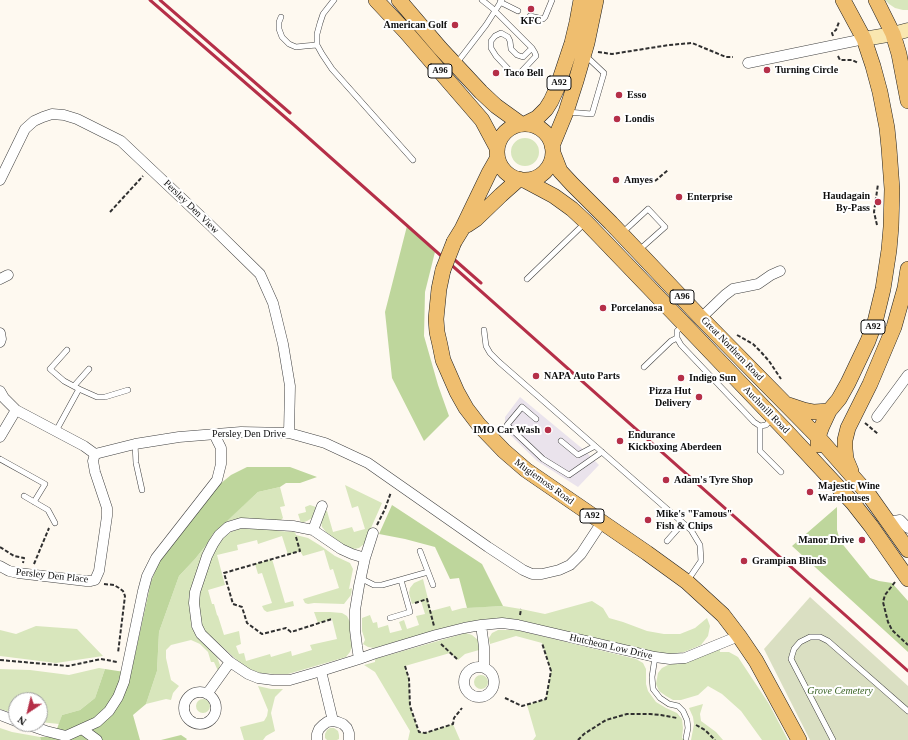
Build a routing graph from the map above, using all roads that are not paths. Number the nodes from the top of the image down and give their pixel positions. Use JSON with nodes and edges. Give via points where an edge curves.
{"nodes":[{"id":1,"x":334,"y":0,"type":"edge"},
{"id":2,"x":376,"y":0,"type":"edge"},
{"id":3,"x":399,"y":0,"type":"edge"},
{"id":4,"x":482,"y":0,"type":"edge"},
{"id":5,"x":552,"y":0,"type":"edge"},
{"id":6,"x":581,"y":0,"type":"edge"},
{"id":7,"x":596,"y":0,"type":"edge"},
{"id":8,"x":843,"y":0,"type":"edge"},
{"id":9,"x":876,"y":0,"type":"edge"},
{"id":10,"x":501,"y":1,"type":"edge"},
{"id":11,"x":518,"y":11,"type":"dead end"},
{"id":12,"x":495,"y":12,"type":"junction"},
{"id":13,"x":530,"y":16,"type":"dead end"},
{"id":14,"x":281,"y":17,"type":"dead end"},
{"id":15,"x":908,"y":30,"type":"edge"},
{"id":16,"x":893,"y":34,"type":"junction"},
{"id":17,"x":864,"y":39,"type":"junction"},
{"id":18,"x":317,"y":45,"type":"junction"},
{"id":19,"x":532,"y":48,"type":"junction"},
{"id":20,"x":589,"y":53,"type":"junction"},
{"id":21,"x":748,"y":63,"type":"dead end"},
{"id":22,"x":455,"y":65,"type":"junction"},
{"id":23,"x":908,"y":101,"type":"edge"},
{"id":24,"x":566,"y":112,"type":"junction"},
{"id":25,"x":523,"y":124,"type":"junction"},
{"id":26,"x":552,"y":150,"type":"junction"},
{"id":27,"x":497,"y":153,"type":"junction"},
{"id":28,"x":413,"y":160,"type":"dead end"},
{"id":29,"x":521,"y":179,"type":"junction"},
{"id":30,"x":0,"y":180,"type":"edge"},
{"id":31,"x":586,"y":222,"type":"junction"},
{"id":32,"x":462,"y":229,"type":"junction"},
{"id":33,"x":621,"y":234,"type":"junction"},
{"id":34,"x":638,"y":251,"type":"junction"},
{"id":35,"x":908,"y":269,"type":"edge"},
{"id":36,"x":780,"y":271,"type":"dead end"},
{"id":37,"x":527,"y":279,"type":"dead end"},
{"id":38,"x":701,"y":318,"type":"junction"},
{"id":39,"x":684,"y":324,"type":"junction"},
{"id":40,"x":484,"y":330,"type":"dead end"},
{"id":41,"x":0,"y":333,"type":"edge"},
{"id":42,"x":677,"y":338,"type":"junction"},
{"id":43,"x":0,"y":342,"type":"edge"},
{"id":44,"x":67,"y":350,"type":"dead end"},
{"id":45,"x":644,"y":367,"type":"dead end"},
{"id":46,"x":89,"y":369,"type":"dead end"},
{"id":47,"x":908,"y":375,"type":"edge"},
{"id":48,"x":77,"y":388,"type":"junction"},
{"id":49,"x":128,"y":390,"type":"dead end"},
{"id":50,"x":0,"y":391,"type":"edge"},
{"id":51,"x":786,"y":404,"type":"junction"},
{"id":52,"x":16,"y":410,"type":"junction"},
{"id":53,"x":829,"y":412,"type":"junction"},
{"id":54,"x":773,"y":417,"type":"junction"},
{"id":55,"x":877,"y":417,"type":"dead end"},
{"id":56,"x":536,"y":419,"type":"dead end"},
{"id":57,"x":760,"y":426,"type":"junction"},
{"id":58,"x":56,"y":431,"type":"junction"},
{"id":59,"x":289,"y":433,"type":"junction"},
{"id":60,"x":214,"y":434,"type":"junction"},
{"id":61,"x":0,"y":437,"type":"edge"},
{"id":62,"x":818,"y":437,"type":"junction"},
{"id":63,"x":561,"y":441,"type":"dead end"},
{"id":64,"x":135,"y":444,"type":"junction"},
{"id":65,"x":595,"y":446,"type":"junction"},
{"id":66,"x":602,"y":452,"type":"junction"},
{"id":67,"x":94,"y":454,"type":"junction"},
{"id":68,"x":0,"y":459,"type":"edge"},
{"id":69,"x":781,"y":472,"type":"dead end"},
{"id":70,"x":854,"y":477,"type":"junction"},
{"id":71,"x":142,"y":490,"type":"dead end"},
{"id":72,"x":842,"y":490,"type":"junction"},
{"id":73,"x":24,"y":496,"type":"dead end"},
{"id":74,"x":34,"y":502,"type":"junction"},
{"id":75,"x":322,"y":506,"type":"dead end"},
{"id":76,"x":602,"y":522,"type":"junction"},
{"id":77,"x":889,"y":522,"type":"junction"},
{"id":78,"x":55,"y":523,"type":"road end"},
{"id":79,"x":683,"y":523,"type":"junction"},
{"id":80,"x":908,"y":528,"type":"edge"},
{"id":81,"x":313,"y":530,"type":"junction"},
{"id":82,"x":373,"y":533,"type":"road end"},
{"id":83,"x":667,"y":541,"type":"dead end"},
{"id":84,"x":908,"y":550,"type":"edge"},
{"id":85,"x":420,"y":551,"type":"dead end"},
{"id":86,"x":364,"y":558,"type":"junction"},
{"id":87,"x":0,"y":566,"type":"edge"},
{"id":88,"x":428,"y":572,"type":"junction"},
{"id":89,"x":360,"y":578,"type":"junction"},
{"id":90,"x":902,"y":579,"type":"edge"},
{"id":91,"x":401,"y":580,"type":"junction"},
{"id":92,"x":687,"y":582,"type":"junction"},
{"id":93,"x":433,"y":586,"type":"dead end"},
{"id":94,"x":390,"y":618,"type":"dead end"},
{"id":95,"x":481,"y":624,"type":"junction"},
{"id":96,"x":739,"y":636,"type":"junction"},
{"id":97,"x":655,"y":657,"type":"junction"},
{"id":98,"x":359,"y":659,"type":"junction"},
{"id":99,"x":230,"y":662,"type":"junction"},
{"id":100,"x":484,"y":668,"type":"dead end"},
{"id":101,"x":321,"y":671,"type":"junction"},
{"id":102,"x":207,"y":694,"type":"dead end"},
{"id":103,"x":908,"y":711,"type":"edge"},
{"id":104,"x":333,"y":721,"type":"junction"},
{"id":105,"x":82,"y":729,"type":"junction"},
{"id":106,"x":48,"y":732,"type":"edge"},
{"id":107,"x":686,"y":738,"type":"dead end"},
{"id":108,"x":97,"y":740,"type":"edge"},
{"id":109,"x":317,"y":740,"type":"edge"},
{"id":110,"x":349,"y":740,"type":"edge"},
{"id":111,"x":799,"y":740,"type":"edge"},
{"id":112,"x":833,"y":740,"type":"edge"}],
"edges":[{"from":1,"to":18,"type":"lane","via":[[323,14]]},
{"from":2,"to":27,"type":"main road","number":"A96","via":[[482,120]]},
{"from":3,"to":22,"type":"main road","number":"A96"},
{"from":4,"to":12,"type":"lane"},
{"from":5,"to":13,"type":"lane","via":[[543,19]]},
{"from":6,"to":25,"type":"main road","number":"A92","via":[[572,43],[557,88],[546,109],[537,118]]},
{"from":7,"to":20,"type":"main road","number":"A92"},
{"from":8,"to":17,"type":"main road","number":"A92"},
{"from":9,"to":16,"type":"main road"},
{"from":10,"to":11,"type":"lane"},
{"from":10,"to":12,"type":"lane"},
{"from":12,"to":19,"type":"lane"},
{"from":12,"to":22,"type":"lane"},
{"from":14,"to":18,"type":"lane","via":[[279,29],[289,44]]},
{"from":15,"to":16,"type":"street"},
{"from":16,"to":17,"type":"street"},
{"from":16,"to":23,"type":"main road"},
{"from":17,"to":21,"type":"street"},
{"from":17,"to":53,"type":"main road","number":"A92","via":[[880,92],[890,148],[892,189],[889,250],[884,289],[872,328],[848,383]]},
{"from":18,"to":28,"type":"lane","via":[[332,69]]},
{"from":19,"to":19,"type":"lane","via":[[523,57],[511,49],[508,37],[501,33],[491,41],[491,48],[496,56],[517,75],[536,56]]},
{"from":20,"to":24,"type":"main road","number":"A92"},
{"from":20,"to":24,"type":"lane","via":[[604,73],[592,114]]},
{"from":22,"to":25,"type":"main road","number":"A96","via":[[496,106]]},
{"from":24,"to":26,"type":"main road","number":"A92"},
{"from":25,"to":26,"type":"main road","via":[[542,130],[549,138]]},
{"from":25,"to":27,"type":"main road","number":"A92","via":[[505,132],[500,139]]},
{"from":26,"to":29,"type":"main road","number":"A92","via":[[549,166],[543,173],[534,178]]},
{"from":26,"to":33,"type":"main road","name":"Great Northern Road","number":"A96","via":[[560,171]]},
{"from":27,"to":29,"type":"main road","via":[[500,166],[505,172]]},
{"from":27,"to":32,"type":"main road","name":"Mugiemoss Road","number":"A92"},
{"from":29,"to":31,"type":"main road","number":"A96","via":[[554,196]]},
{"from":29,"to":32,"type":"main road","name":"Mugiemoss Road","number":"A92"},
{"from":30,"to":59,"type":"street","name":"Persley Den View","via":[[25,129],[34,121],[52,114],[77,119],[121,140],[260,274],[273,303],[283,344],[290,386]]},
{"from":31,"to":37,"type":"lane"},
{"from":31,"to":39,"type":"main road","name":"Auchmill Road","number":"A96"},
{"from":32,"to":76,"type":"main road","name":"Mugiemoss Road","number":"A92","bridge":true,"via":[[443,270],[437,304],[437,332],[443,360],[457,392],[479,425],[526,470]]},
{"from":33,"to":34,"type":"main road","name":"Great Northern Road","number":"A96"},
{"from":33,"to":34,"type":"lane","via":[[648,209],[665,227]]},
{"from":34,"to":38,"type":"main road","name":"Great Northern Road","number":"A96"},
{"from":35,"to":70,"type":"main road","number":"A92","via":[[894,327],[848,428],[845,440],[846,459]]},
{"from":36,"to":38,"type":"street","via":[[758,284],[733,289]]},
{"from":38,"to":51,"type":"main road","name":"Great Northern Road","number":"A96"},
{"from":39,"to":42,"type":"lane","via":[[677,331]]},
{"from":39,"to":54,"type":"main road","name":"Auchmill Road","number":"A96"},
{"from":40,"to":65,"type":"lane","via":[[486,346],[490,353]]},
{"from":41,"to":43,"type":"street"},
{"from":42,"to":45,"type":"lane"},
{"from":42,"to":57,"type":"lane"},
{"from":44,"to":48,"type":"lane","via":[[50,370]]},
{"from":46,"to":48,"type":"lane"},
{"from":47,"to":55,"type":"street"},
{"from":48,"to":49,"type":"lane","via":[[97,397]]},
{"from":48,"to":58,"type":"lane"},
{"from":50,"to":52,"type":"street"},
{"from":51,"to":53,"type":"main road","via":[[814,412]]},
{"from":51,"to":62,"type":"main road","name":"Great Northern Road","number":"A96"},
{"from":52,"to":58,"type":"street"},
{"from":52,"to":61,"type":"street"},
{"from":53,"to":62,"type":"main road","number":"A92"},
{"from":54,"to":57,"type":"lane","via":[[766,425]]},
{"from":54,"to":72,"type":"main road","name":"Auchmill Road","number":"A96"},
{"from":56,"to":66,"type":"lane","via":[[522,407],[507,425],[543,459],[569,475]]},
{"from":57,"to":69,"type":"lane","via":[[760,451]]},
{"from":58,"to":67,"type":"street"},
{"from":59,"to":60,"type":"street","name":"Persley Den Drive"},
{"from":59,"to":76,"type":"street","name":"Persley Den Drive","via":[[325,443],[368,463],[488,547],[532,574],[559,570],[570,565],[581,554]]},
{"from":60,"to":64,"type":"street","name":"Persley Den Drive"},
{"from":60,"to":105,"type":"street","via":[[221,448],[217,480],[156,558],[147,576],[124,682],[118,697],[109,711]]},
{"from":62,"to":70,"type":"main road","number":"A96"},
{"from":62,"to":72,"type":"main road","via":[[823,460]]},
{"from":63,"to":65,"type":"lane","via":[[578,455]]},
{"from":64,"to":67,"type":"street","name":"Persley Den Drive"},
{"from":64,"to":71,"type":"lane"},
{"from":65,"to":66,"type":"lane"},
{"from":66,"to":79,"type":"lane"},
{"from":67,"to":87,"type":"street","name":"Persley Den Place","via":[[94,472],[107,508],[99,571],[95,580],[18,573]]},
{"from":68,"to":74,"type":"lane","via":[[45,484]]},
{"from":70,"to":77,"type":"main road","number":"A96"},
{"from":72,"to":90,"type":"main road","name":"Auchmill Road","number":"A96","via":[[871,526]]},
{"from":73,"to":74,"type":"lane"},
{"from":74,"to":78,"type":"lane","via":[[48,510]]},
{"from":75,"to":81,"type":"street"},
{"from":76,"to":92,"type":"main road","name":"Mugiemoss Road","number":"A92"},
{"from":77,"to":80,"type":"street","via":[[900,520]]},
{"from":77,"to":84,"type":"main road","number":"A96"},
{"from":79,"to":83,"type":"lane"},
{"from":79,"to":92,"type":"lane","via":[[691,530],[700,545],[701,561]]},
{"from":81,"to":86,"type":"street","name":"Hutcheon Low Drive","via":[[341,550]]},
{"from":81,"to":99,"type":"street","name":"Hutcheon Low Drive","via":[[293,526],[241,523],[228,527],[213,544],[195,592],[197,626],[201,634]]},
{"from":82,"to":86,"type":"street"},
{"from":85,"to":88,"type":"lane"},
{"from":86,"to":89,"type":"street"},
{"from":88,"to":91,"type":"lane"},
{"from":88,"to":93,"type":"lane"},
{"from":89,"to":91,"type":"lane","via":[[374,585]]},
{"from":89,"to":98,"type":"street","via":[[355,610]]},
{"from":91,"to":94,"type":"lane","via":[[410,612]]},
{"from":92,"to":96,"type":"main road","name":"Mugiemoss Road","number":"A92","via":[[723,615]]},
{"from":95,"to":97,"type":"street","name":"Hutcheon Low Drive","via":[[518,625]]},
{"from":95,"to":98,"type":"street","name":"Hutcheon Low Drive"},
{"from":95,"to":100,"type":"street"},
{"from":96,"to":97,"type":"street","name":"Hutcheon Low Drive","via":[[685,658]]},
{"from":96,"to":111,"type":"main road","name":"Mugiemoss Road","number":"A92","via":[[756,661]]},
{"from":97,"to":107,"type":"lane","via":[[653,689],[660,698],[683,711],[688,728]]},
{"from":98,"to":101,"type":"street","name":"Hutcheon Low Drive"},
{"from":99,"to":101,"type":"street","name":"Hutcheon Low Drive","via":[[248,674],[273,680],[290,680]]},
{"from":99,"to":102,"type":"street"},
{"from":101,"to":104,"type":"street"},
{"from":103,"to":112,"type":"lane","via":[[828,641],[820,637],[810,637],[800,642],[794,649],[791,659]]},
{"from":104,"to":109,"type":"street","via":[[327,722],[319,729]]},
{"from":104,"to":110,"type":"street","via":[[343,724],[349,733]]},
{"from":105,"to":106,"type":"street","via":[[66,736]]},
{"from":105,"to":108,"type":"street"}]}
